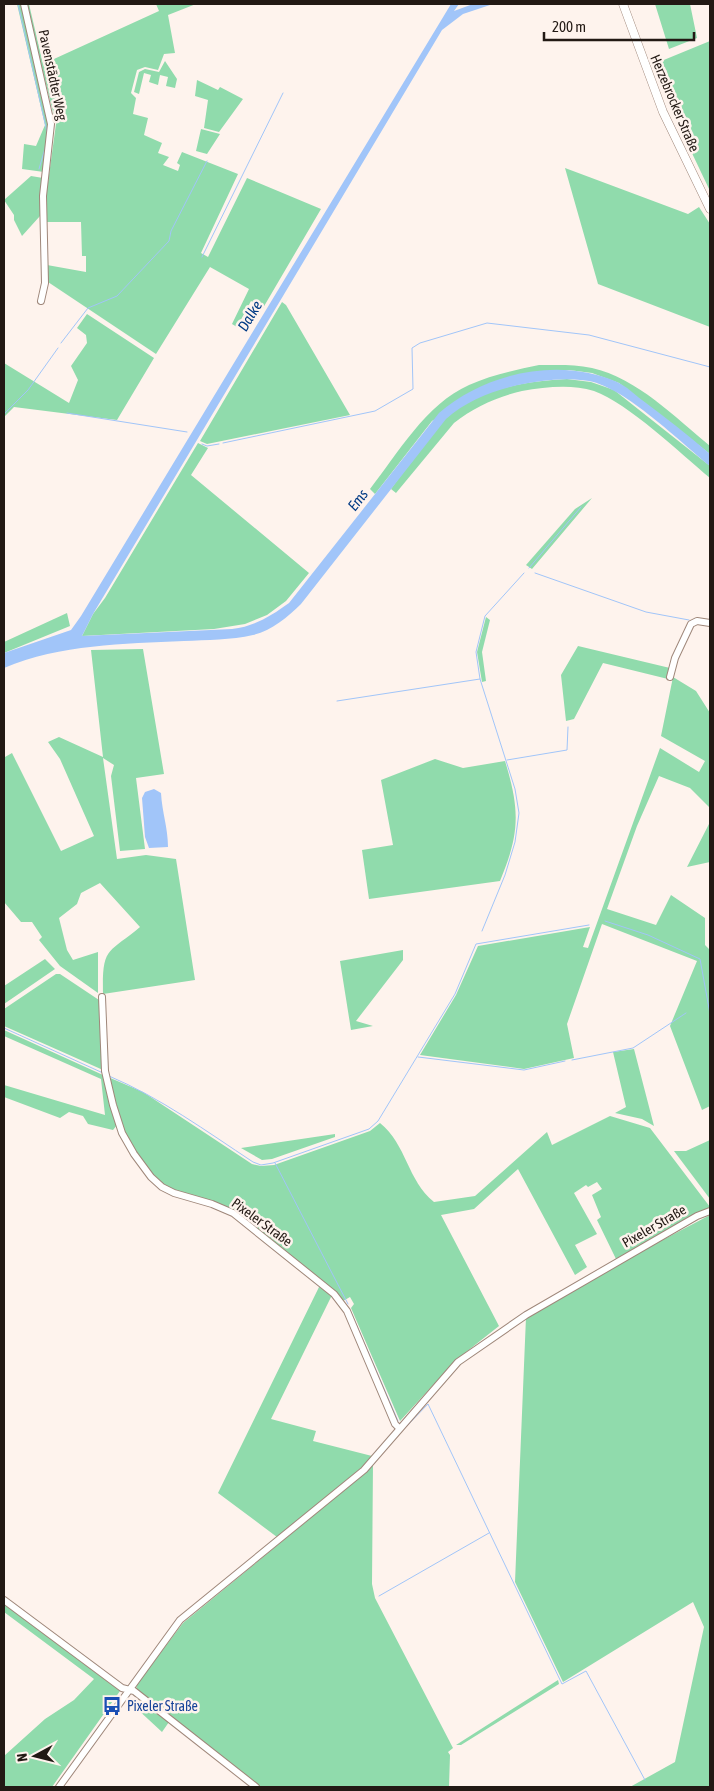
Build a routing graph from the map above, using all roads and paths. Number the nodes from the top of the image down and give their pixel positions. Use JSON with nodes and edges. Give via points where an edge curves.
{"nodes":[{"id":1,"x":24,"y":4,"type":"edge"},
{"id":2,"x":623,"y":4,"type":"edge"},
{"id":3,"x":710,"y":209,"type":"edge"},
{"id":4,"x":41,"y":301,"type":"dead end"},
{"id":5,"x":710,"y":623,"type":"edge"},
{"id":6,"x":670,"y":677,"type":"dead end"},
{"id":7,"x":102,"y":996,"type":"dead end"},
{"id":8,"x":710,"y":1211,"type":"edge"},
{"id":9,"x":399,"y":1428,"type":"junction"},
{"id":10,"x":4,"y":1600,"type":"edge"},
{"id":11,"x":128,"y":1689,"type":"junction"},
{"id":12,"x":59,"y":1787,"type":"edge"},
{"id":13,"x":256,"y":1787,"type":"edge"}],
"edges":[{"from":1,"to":4,"type":"street","name":"Pavenstädter Weg","via":[[52,124],[43,196],[45,283]]},
{"from":2,"to":3,"type":"main road","name":"Herzebrocker Straße","via":[[663,112]]},
{"from":5,"to":6,"type":"street","via":[[697,621],[691,624],[674,658]]},
{"from":7,"to":9,"type":"street","name":"Pixeler Straße","via":[[106,1080],[122,1133],[134,1154],[156,1182],[174,1192],[233,1213],[334,1294],[347,1312]]},
{"from":8,"to":9,"type":"street","name":"Pixeler Straße","via":[[499,1331],[458,1362]]},
{"from":9,"to":11,"type":"street","name":"Pixeler Straße","via":[[364,1470],[180,1620]]},
{"from":10,"to":11,"type":"street","via":[[122,1688]]},
{"from":11,"to":12,"type":"street","name":"Pixeler Straße"},
{"from":11,"to":13,"type":"street"}]}
